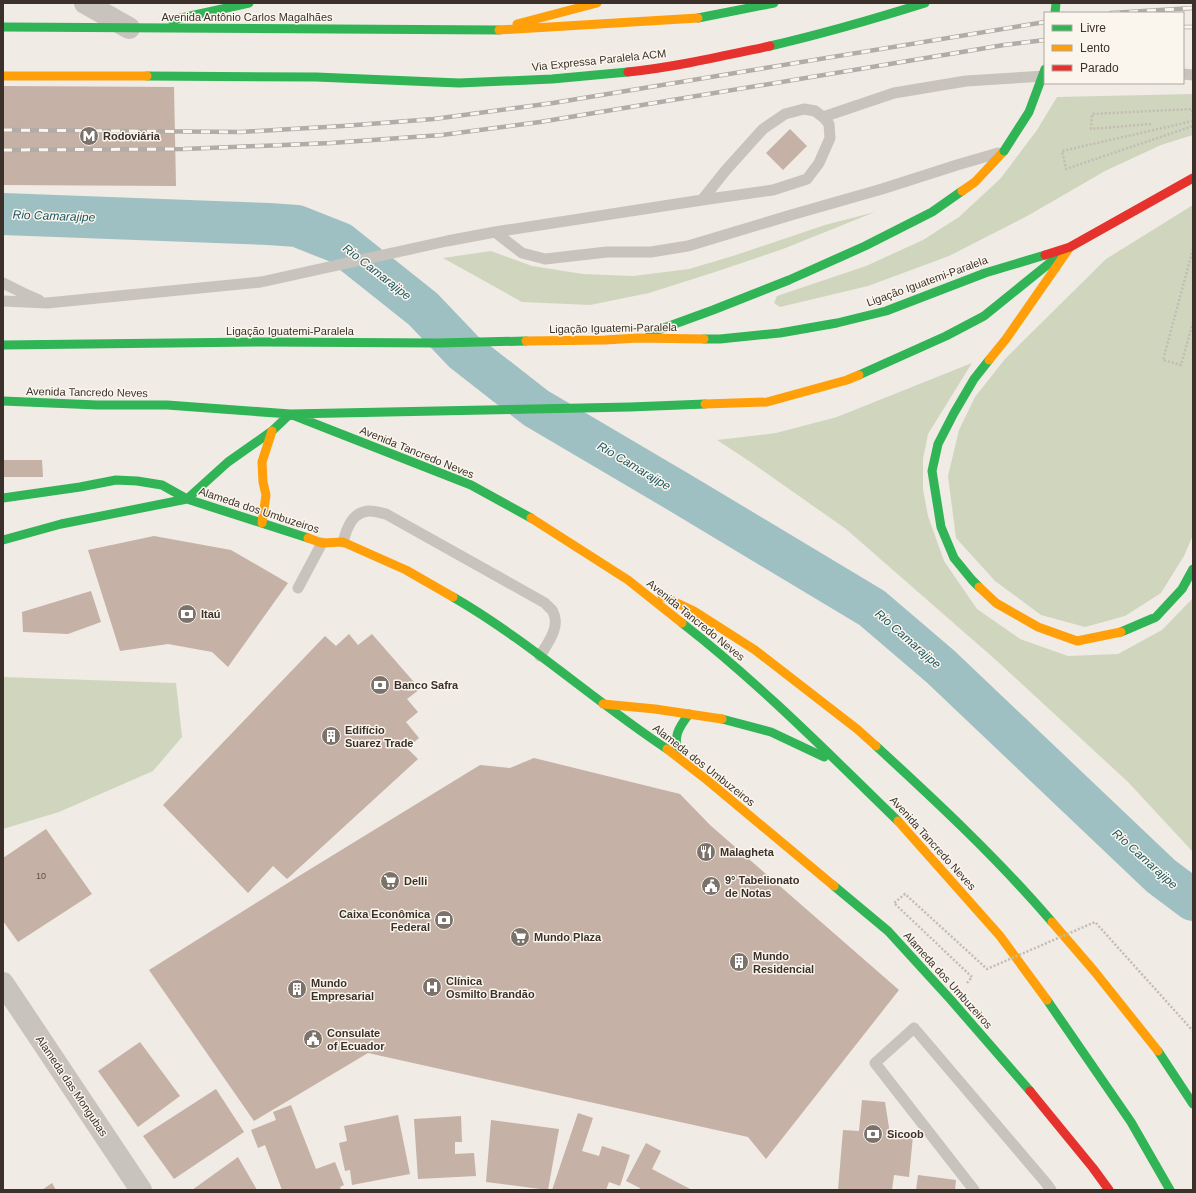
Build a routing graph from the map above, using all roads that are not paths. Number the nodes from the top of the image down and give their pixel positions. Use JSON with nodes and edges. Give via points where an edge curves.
{"nodes":[{"id":1,"x":85,"y":3,"type":"edge"},
{"id":2,"x":249,"y":3,"type":"edge"},
{"id":3,"x":597,"y":3,"type":"edge"},
{"id":4,"x":774,"y":3,"type":"edge"},
{"id":5,"x":925,"y":3,"type":"edge"},
{"id":6,"x":183,"y":11,"type":"edge"},
{"id":7,"x":3,"y":27,"type":"edge"},
{"id":8,"x":129,"y":28,"type":"junction"},
{"id":9,"x":490,"y":31,"type":"junction"},
{"id":10,"x":1044,"y":72,"type":"edge"},
{"id":11,"x":3,"y":76,"type":"edge"},
{"id":12,"x":1044,"y":76,"type":"edge"},
{"id":13,"x":823,"y":116,"type":"junction"},
{"id":14,"x":1004,"y":151,"type":"junction"},
{"id":15,"x":1193,"y":178,"type":"edge"},
{"id":16,"x":702,"y":200,"type":"junction"},
{"id":17,"x":495,"y":232,"type":"junction"},
{"id":18,"x":1070,"y":247,"type":"junction"},
{"id":19,"x":3,"y":283,"type":"edge"},
{"id":20,"x":3,"y":302,"type":"edge"},
{"id":21,"x":47,"y":303,"type":"junction"},
{"id":22,"x":638,"y":338,"type":"junction"},
{"id":23,"x":3,"y":345,"type":"edge"},
{"id":24,"x":3,"y":401,"type":"edge"},
{"id":25,"x":290,"y":414,"type":"junction"},
{"id":26,"x":272,"y":431,"type":"junction"},
{"id":27,"x":3,"y":498,"type":"edge"},
{"id":28,"x":186,"y":499,"type":"junction"},
{"id":29,"x":262,"y":523,"type":"junction"},
{"id":30,"x":3,"y":540,"type":"edge"},
{"id":31,"x":343,"y":542,"type":"junction"},
{"id":32,"x":322,"y":543,"type":"junction"},
{"id":33,"x":1193,"y":569,"type":"edge"},
{"id":34,"x":628,"y":580,"type":"junction"},
{"id":35,"x":298,"y":588,"type":"dead end"},
{"id":36,"x":540,"y":656,"type":"junction"},
{"id":37,"x":603,"y":704,"type":"junction"},
{"id":38,"x":689,"y":714,"type":"junction"},
{"id":39,"x":677,"y":756,"type":"junction"},
{"id":40,"x":839,"y":764,"type":"junction"},
{"id":41,"x":3,"y":982,"type":"edge"},
{"id":42,"x":1193,"y":1104,"type":"edge"},
{"id":43,"x":141,"y":1190,"type":"edge"},
{"id":44,"x":974,"y":1190,"type":"edge"},
{"id":45,"x":1051,"y":1190,"type":"edge"},
{"id":46,"x":1109,"y":1190,"type":"edge"},
{"id":47,"x":1170,"y":1190,"type":"edge"}],
"edges":[{"from":1,"to":8,"type":"street"},
{"from":2,"to":6,"type":"main road"},
{"from":3,"to":9,"type":"main road"},
{"from":4,"to":9,"type":"main road","via":[[703,18]]},
{"from":5,"to":11,"type":"main road","name":"Via Expressa Paralela ACM","via":[[796,40],[722,56],[645,70],[552,79],[459,83],[316,77]]},
{"from":6,"to":8,"type":"main road"},
{"from":7,"to":8,"type":"main road","name":"Avenida Antônio Carlos Magalhães"},
{"from":8,"to":9,"type":"main road","name":"Avenida Antônio Carlos Magalhães"},
{"from":10,"to":14,"type":"main road","bridge":true,"via":[[1029,112]]},
{"from":12,"to":13,"type":"lane","via":[[966,81],[894,94]]},
{"from":13,"to":16,"type":"lane","via":[[804,109],[785,114],[763,129]]},
{"from":13,"to":16,"type":"lane","via":[[829,124],[830,138],[819,163],[807,179],[773,190]]},
{"from":14,"to":17,"type":"lane","via":[[688,246],[651,252],[607,252],[545,259],[522,253]]},
{"from":14,"to":22,"type":"main road","via":[[975,182],[932,212],[866,246],[788,280]]},
{"from":15,"to":18,"type":"main road","name":"Ligação Iguatemi-Paralela"},
{"from":16,"to":17,"type":"lane"},
{"from":17,"to":21,"type":"lane","via":[[262,282]]},
{"from":18,"to":22,"type":"main road","name":"Ligação Iguatemi-Paralela","via":[[985,273],[886,311],[837,323],[780,333],[720,339]]},
{"from":18,"to":25,"type":"main road","via":[[984,316],[946,336],[847,380],[766,402]]},
{"from":18,"to":33,"type":"main road","via":[[974,379],[938,444],[932,471],[941,527],[954,558],[996,603],[1038,628],[1077,640],[1118,633],[1156,617],[1182,589]]},
{"from":19,"to":21,"type":"lane"},
{"from":20,"to":21,"type":"lane"},
{"from":22,"to":23,"type":"main road","name":"Ligação Iguatemi-Paralela","via":[[438,343]]},
{"from":24,"to":25,"type":"main road","name":"Avenida Tancredo Neves","via":[[167,405]]},
{"from":25,"to":26,"type":"main road"},
{"from":25,"to":34,"type":"main road","name":"Avenida Tancredo Neves","via":[[471,485],[540,523]]},
{"from":26,"to":28,"type":"main road","via":[[228,462]]},
{"from":26,"to":29,"type":"main road","via":[[262,462],[266,495]]},
{"from":27,"to":28,"type":"main road","name":"Alameda dos Umbuzeiros","via":[[116,480],[137,480],[162,484]]},
{"from":28,"to":29,"type":"main road","name":"Alameda dos Umbuzeiros"},
{"from":28,"to":30,"type":"main road","name":"Alameda dos Umbuzeiros","via":[[61,524]]},
{"from":29,"to":32,"type":"main road","name":"Alameda dos Umbuzeiros"},
{"from":31,"to":32,"type":"main road","name":"Alameda dos Umbuzeiros"},
{"from":31,"to":36,"type":"main road","name":"Alameda dos Umbuzeiros","via":[[406,570],[472,609]]},
{"from":31,"to":36,"type":"lane","via":[[351,520],[361,512],[371,510],[386,514],[544,603],[553,612],[556,620],[554,631]]},
{"from":32,"to":35,"type":"lane"},
{"from":34,"to":40,"type":"main road","name":"Avenida Tancredo Neves","via":[[711,645],[782,708]]},
{"from":34,"to":42,"type":"main road","via":[[694,611],[755,650],[857,729],[937,802],[1033,900],[1095,972],[1154,1045]]},
{"from":36,"to":37,"type":"main road","name":"Alameda dos Umbuzeiros"},
{"from":37,"to":38,"type":"main road"},
{"from":37,"to":39,"type":"main road","name":"Alameda dos Umbuzeiros"},
{"from":38,"to":39,"type":"main road","via":[[679,726],[676,736]]},
{"from":38,"to":40,"type":"main road","via":[[727,720],[771,732]]},
{"from":39,"to":46,"type":"main road","name":"Alameda dos Umbuzeiros","via":[[888,931],[1026,1087]]},
{"from":40,"to":47,"type":"main road","name":"Avenida Tancredo Neves","via":[[905,827],[1000,936],[1131,1122]]},
{"from":41,"to":43,"type":"street","name":"Alameda das Mongubas"},
{"from":44,"to":45,"type":"lane","via":[[875,1063],[914,1028]]}]}
